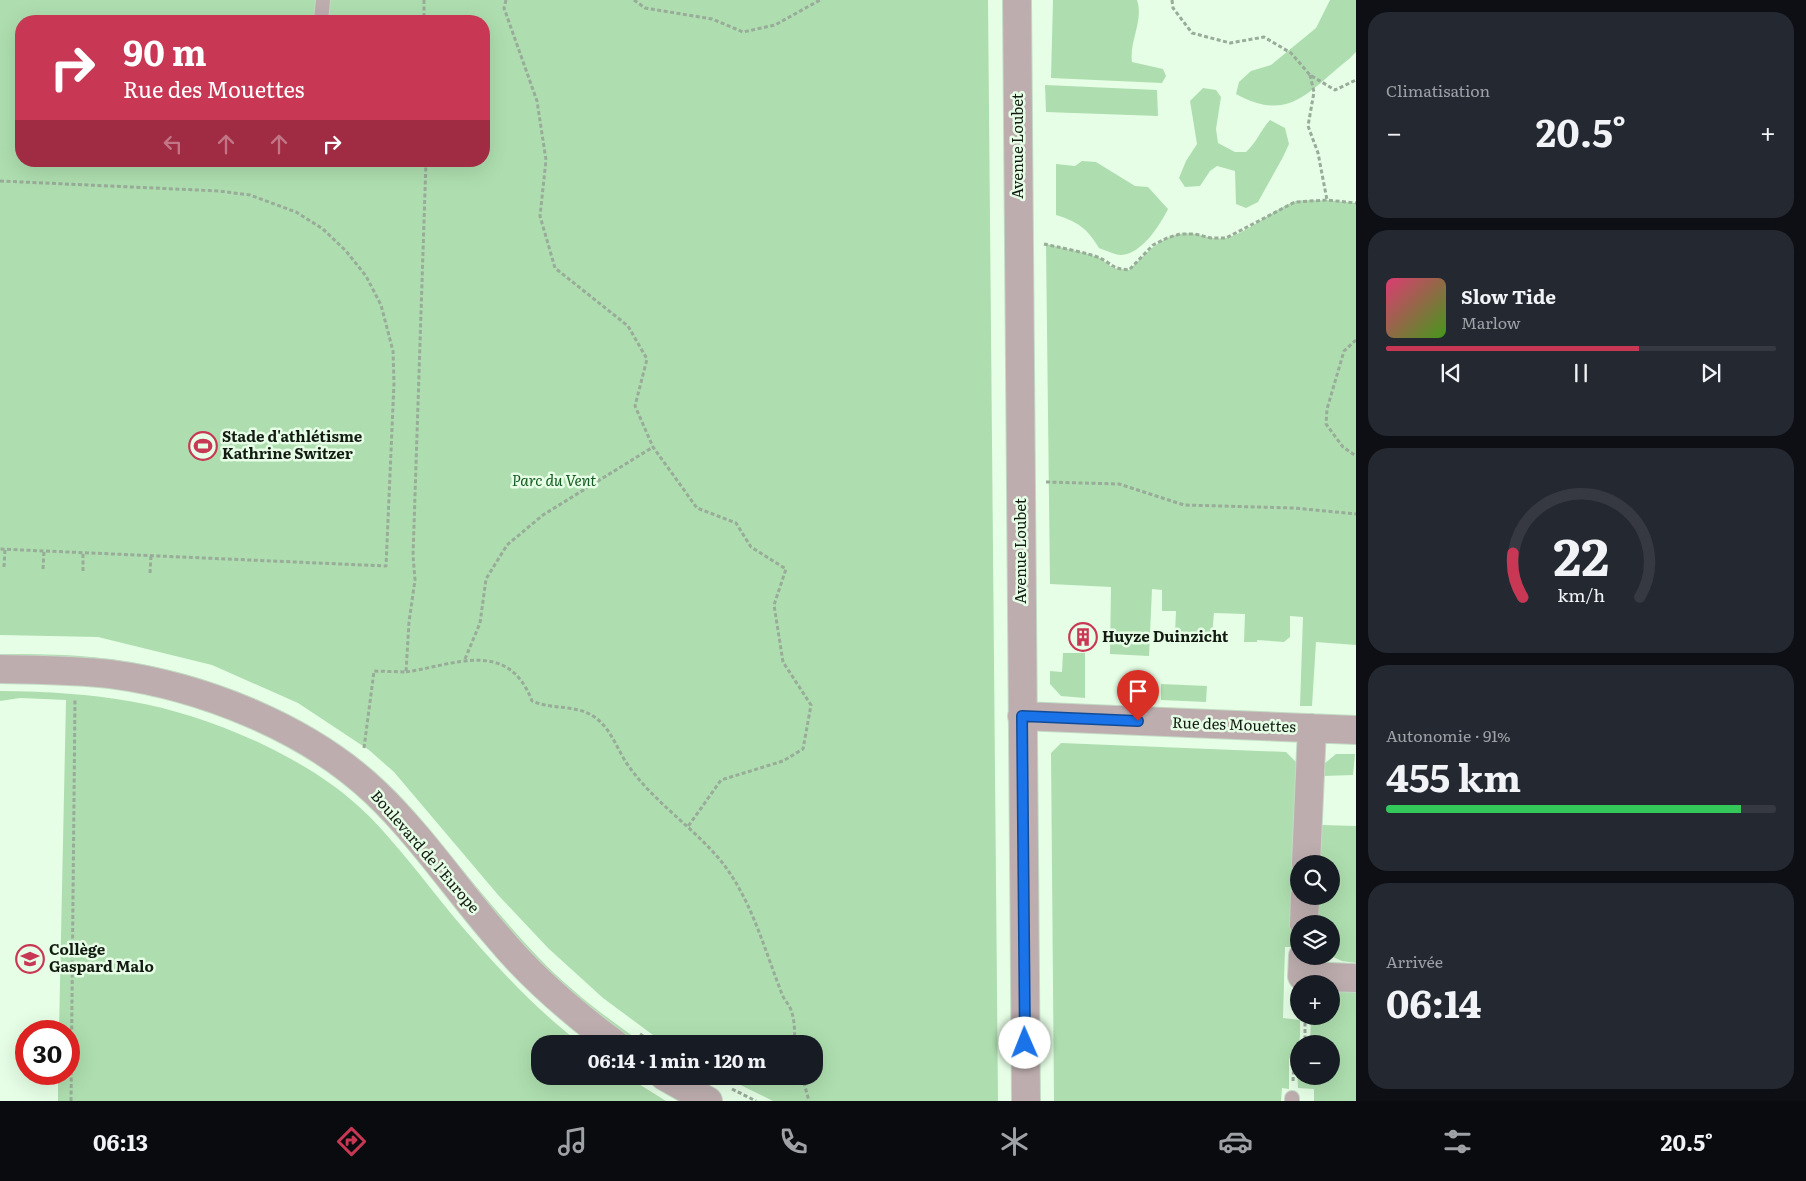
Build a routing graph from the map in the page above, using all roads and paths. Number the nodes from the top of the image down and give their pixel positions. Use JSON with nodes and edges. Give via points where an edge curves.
{"nodes":[{"id":1,"x":323,"y":0,"type":"edge"},
{"id":2,"x":424,"y":0,"type":"edge"},
{"id":3,"x":506,"y":0,"type":"edge"},
{"id":4,"x":634,"y":0,"type":"edge"},
{"id":5,"x":820,"y":0,"type":"edge"},
{"id":6,"x":1017,"y":0,"type":"edge"},
{"id":7,"x":1172,"y":0,"type":"edge"},
{"id":8,"x":322,"y":15,"type":"edge"},
{"id":9,"x":424,"y":15,"type":"edge"},
{"id":10,"x":1310,"y":75,"type":"junction"},
{"id":11,"x":1356,"y":80,"type":"edge"},
{"id":12,"x":426,"y":167,"type":"edge"},
{"id":13,"x":0,"y":181,"type":"edge"},
{"id":14,"x":1327,"y":200,"type":"junction"},
{"id":15,"x":1356,"y":203,"type":"edge"},
{"id":16,"x":1019,"y":243,"type":"junction"},
{"id":17,"x":1356,"y":340,"type":"edge"},
{"id":18,"x":653,"y":446,"type":"junction"},
{"id":19,"x":1356,"y":456,"type":"edge"},
{"id":20,"x":1020,"y":482,"type":"junction"},
{"id":21,"x":1356,"y":514,"type":"edge"},
{"id":22,"x":2,"y":549,"type":"edge"},
{"id":23,"x":44,"y":551,"type":"junction"},
{"id":24,"x":84,"y":553,"type":"junction"},
{"id":25,"x":151,"y":556,"type":"junction"},
{"id":26,"x":4,"y":567,"type":"dead end"},
{"id":27,"x":44,"y":569,"type":"dead end"},
{"id":28,"x":83,"y":571,"type":"dead end"},
{"id":29,"x":150,"y":574,"type":"dead end"},
{"id":30,"x":465,"y":659,"type":"junction"},
{"id":31,"x":0,"y":669,"type":"edge"},
{"id":32,"x":73,"y":671,"type":"junction"},
{"id":33,"x":406,"y":672,"type":"junction"},
{"id":34,"x":1022,"y":716,"type":"junction"},
{"id":35,"x":1312,"y":728,"type":"junction"},
{"id":36,"x":1356,"y":730,"type":"edge"},
{"id":37,"x":363,"y":753,"type":"dead end"},
{"id":38,"x":687,"y":828,"type":"junction"},
{"id":39,"x":1306,"y":855,"type":"edge"},
{"id":40,"x":1303,"y":972,"type":"edge"},
{"id":41,"x":1356,"y":978,"type":"edge"},
{"id":42,"x":605,"y":1035,"type":"edge"},
{"id":43,"x":795,"y":1035,"type":"edge"},
{"id":44,"x":680,"y":1085,"type":"edge"},
{"id":45,"x":805,"y":1085,"type":"edge"},
{"id":46,"x":1293,"y":1085,"type":"edge"},
{"id":47,"x":1292,"y":1100,"type":"edge"},
{"id":48,"x":71,"y":1101,"type":"edge"},
{"id":49,"x":708,"y":1101,"type":"edge"},
{"id":50,"x":809,"y":1101,"type":"edge"},
{"id":51,"x":1026,"y":1101,"type":"edge"}],
"edges":[{"from":1,"to":8,"type":"lane"},
{"from":2,"to":9,"type":"path"},
{"from":3,"to":18,"type":"path","via":[[504,8],[537,101],[546,160],[540,216],[555,268],[628,326],[647,359],[635,406]]},
{"from":4,"to":5,"type":"path","via":[[645,8],[712,19],[743,32],[775,25]]},
{"from":6,"to":16,"type":"street","name":"Avenue Loubet"},
{"from":7,"to":10,"type":"path","via":[[1173,8],[1192,33],[1230,43],[1264,37],[1291,53]]},
{"from":10,"to":11,"type":"path","via":[[1335,90]]},
{"from":10,"to":14,"type":"path","via":[[1314,92],[1308,126],[1318,152]]},
{"from":12,"to":33,"type":"path","via":[[415,580]]},
{"from":13,"to":25,"type":"path","via":[[219,191],[266,199],[296,212],[335,239],[361,270],[381,305],[395,367],[386,566]]},
{"from":14,"to":15,"type":"path"},
{"from":14,"to":16,"type":"path","via":[[1294,202],[1226,238],[1180,234],[1167,238],[1153,245],[1129,270],[1113,268],[1086,253],[1046,244]]},
{"from":16,"to":20,"type":"street","name":"Avenue Loubet"},
{"from":17,"to":19,"type":"path","via":[[1344,351],[1326,424],[1343,447]]},
{"from":18,"to":30,"type":"path","via":[[543,515],[508,545],[486,579],[480,623]]},
{"from":18,"to":38,"type":"path","via":[[698,508],[736,523],[751,546],[786,569],[774,605],[783,662],[811,705],[803,749],[783,761],[721,780]]},
{"from":20,"to":21,"type":"path","via":[[1119,484],[1184,505],[1205,508],[1286,507]]},
{"from":20,"to":34,"type":"street","name":"Avenue Loubet"},
{"from":22,"to":23,"type":"path"},
{"from":22,"to":26,"type":"path"},
{"from":23,"to":24,"type":"path"},
{"from":23,"to":27,"type":"path"},
{"from":24,"to":25,"type":"path"},
{"from":24,"to":28,"type":"path"},
{"from":25,"to":29,"type":"path"},
{"from":30,"to":33,"type":"path"},
{"from":30,"to":38,"type":"path","via":[[492,661],[510,670],[527,689],[532,701],[581,710],[603,723],[630,768]]},
{"from":31,"to":32,"type":"street","name":"Boulevard de l'Europe"},
{"from":32,"to":42,"type":"street","name":"Boulevard de l'Europe","via":[[144,680],[207,698],[260,719],[332,758],[388,806],[516,957],[565,1004]]},
{"from":32,"to":48,"type":"path","via":[[76,702]]},
{"from":33,"to":37,"type":"path","via":[[374,671]]},
{"from":34,"to":35,"type":"street","name":"Rue des Mouettes"},
{"from":34,"to":51,"type":"street","name":"Avenue Loubet"},
{"from":35,"to":36,"type":"street","name":"Rue des Mouettes"},
{"from":35,"to":39,"type":"street"},
{"from":38,"to":43,"type":"path","via":[[730,872],[742,894],[791,1010]]},
{"from":40,"to":41,"type":"street"},
{"from":44,"to":49,"type":"street"},
{"from":45,"to":50,"type":"path"},
{"from":46,"to":47,"type":"path"}]}
